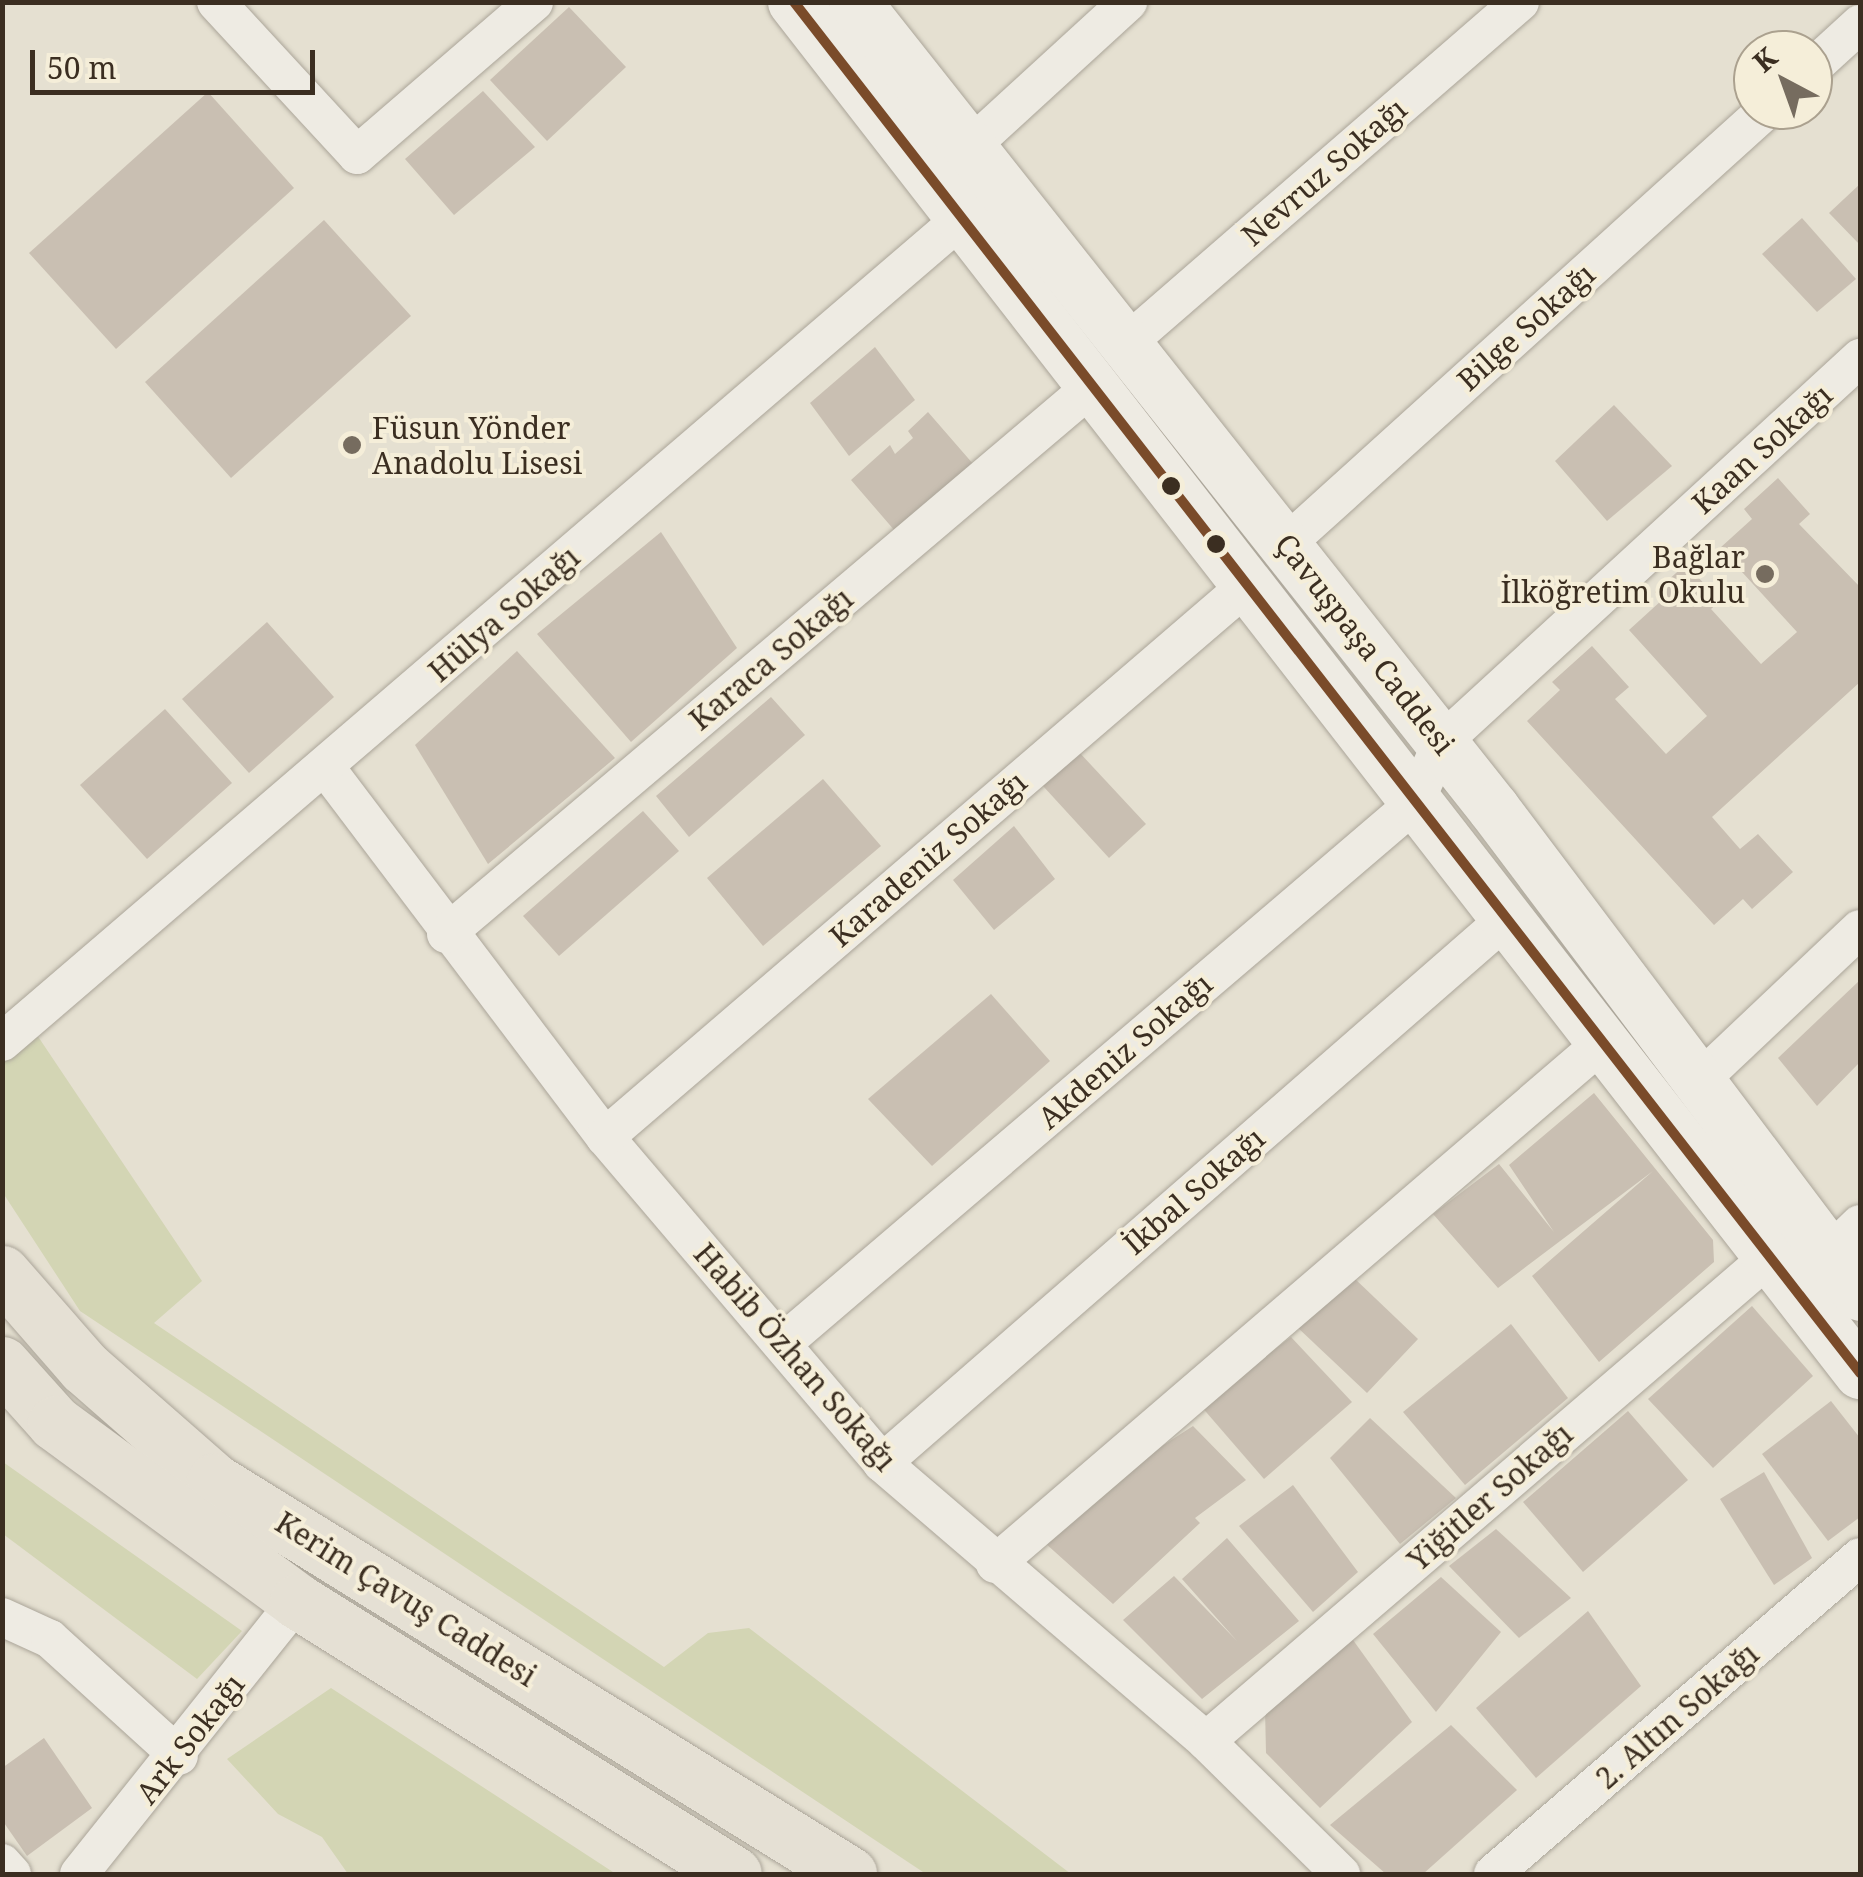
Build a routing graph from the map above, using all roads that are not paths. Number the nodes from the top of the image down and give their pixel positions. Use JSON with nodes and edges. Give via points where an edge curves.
{"nodes":[{"id":1,"x":216,"y":2,"type":"edge"},
{"id":2,"x":534,"y":2,"type":"edge"},
{"id":3,"x":794,"y":2,"type":"edge"},
{"id":4,"x":854,"y":2,"type":"edge"},
{"id":5,"x":1128,"y":2,"type":"edge"},
{"id":6,"x":1520,"y":2,"type":"edge"},
{"id":7,"x":1860,"y":24,"type":"edge"},
{"id":8,"x":1833,"y":49,"type":"edge"},
{"id":9,"x":1744,"y":130,"type":"edge"},
{"id":10,"x":980,"y":182,"type":"junction"},
{"id":11,"x":1128,"y":342,"type":"junction"},
{"id":12,"x":1860,"y":358,"type":"edge"},
{"id":13,"x":1096,"y":384,"type":"junction"},
{"id":14,"x":1286,"y":544,"type":"junction"},
{"id":15,"x":1250,"y":582,"type":"junction"},
{"id":16,"x":1442,"y":742,"type":"junction"},
{"id":17,"x":326,"y":768,"type":"junction"},
{"id":18,"x":1414,"y":804,"type":"junction"},
{"id":19,"x":1506,"y":919,"type":"junction"},
{"id":20,"x":1860,"y":929,"type":"edge"},
{"id":21,"x":446,"y":934,"type":"junction"},
{"id":22,"x":2,"y":1042,"type":"edge"},
{"id":23,"x":1601,"y":1044,"type":"junction"},
{"id":24,"x":1699,"y":1081,"type":"junction"},
{"id":25,"x":604,"y":1137,"type":"junction"},
{"id":26,"x":1845,"y":1239,"type":"edge"},
{"id":27,"x":1773,"y":1254,"type":"junction"},
{"id":28,"x":2,"y":1274,"type":"edge"},
{"id":29,"x":1860,"y":1296,"type":"edge"},
{"id":30,"x":784,"y":1342,"type":"junction"},
{"id":31,"x":2,"y":1364,"type":"edge"},
{"id":32,"x":1860,"y":1373,"type":"edge"},
{"id":33,"x":882,"y":1463,"type":"junction"},
{"id":34,"x":1860,"y":1556,"type":"edge"},
{"id":35,"x":994,"y":1564,"type":"junction"},
{"id":36,"x":297,"y":1601,"type":"junction"},
{"id":37,"x":2,"y":1617,"type":"edge"},
{"id":38,"x":1206,"y":1741,"type":"junction"},
{"id":39,"x":179,"y":1756,"type":"junction"},
{"id":40,"x":2,"y":1863,"type":"edge"},
{"id":41,"x":12,"y":1874,"type":"edge"},
{"id":42,"x":79,"y":1874,"type":"edge"},
{"id":43,"x":734,"y":1874,"type":"edge"},
{"id":44,"x":849,"y":1874,"type":"edge"},
{"id":45,"x":1342,"y":1874,"type":"edge"},
{"id":46,"x":1494,"y":1874,"type":"edge"}],
"edges":[{"from":1,"to":2,"type":"street","via":[[357,155]]},
{"from":3,"to":10,"type":"street","name":"Çavuşpaşa Caddesi"},
{"from":4,"to":10,"type":"street","name":"Çavuşpaşa Caddesi"},
{"from":5,"to":10,"type":"street","name":"Hülya Sokağı"},
{"from":6,"to":11,"type":"street","name":"Nevruz Sokağı"},
{"from":7,"to":8,"type":"street"},
{"from":9,"to":14,"type":"street","name":"Bilge Sokağı"},
{"from":10,"to":11,"type":"street","name":"Çavuşpaşa Caddesi"},
{"from":10,"to":13,"type":"street","name":"Çavuşpaşa Caddesi"},
{"from":10,"to":17,"type":"street","name":"Hülya Sokağı"},
{"from":11,"to":14,"type":"street","name":"Çavuşpaşa Caddesi"},
{"from":12,"to":16,"type":"street","name":"Kaan Sokağı"},
{"from":13,"to":15,"type":"street","name":"Çavuşpaşa Caddesi"},
{"from":13,"to":21,"type":"street","name":"Karaca Sokağı"},
{"from":14,"to":16,"type":"street","name":"Çavuşpaşa Caddesi"},
{"from":15,"to":18,"type":"street","name":"Çavuşpaşa Caddesi"},
{"from":15,"to":25,"type":"street","name":"Karadeniz Sokağı"},
{"from":16,"to":18,"type":"street","name":"Akdeniz Sokağı"},
{"from":16,"to":24,"type":"street","name":"Çavuşpaşa Caddesi"},
{"from":17,"to":21,"type":"street","name":"Habib Özhan Sokağı"},
{"from":17,"to":22,"type":"street","name":"Hülya Sokağı"},
{"from":18,"to":19,"type":"street","name":"Çavuşpaşa Caddesi"},
{"from":18,"to":30,"type":"street","name":"Akdeniz Sokağı"},
{"from":19,"to":23,"type":"street","name":"Çavuşpaşa Caddesi"},
{"from":19,"to":33,"type":"street","name":"İkbal Sokağı"},
{"from":20,"to":24,"type":"street"},
{"from":21,"to":25,"type":"street","name":"Habib Özhan Sokağı"},
{"from":23,"to":27,"type":"street","name":"Çavuşpaşa Caddesi"},
{"from":23,"to":35,"type":"street"},
{"from":24,"to":26,"type":"street","name":"Çavuşpaşa Caddesi"},
{"from":25,"to":30,"type":"street","name":"Habib Özhan Sokağı"},
{"from":26,"to":29,"type":"street","name":"Çavuşpaşa Caddesi"},
{"from":27,"to":32,"type":"street","name":"Çavuşpaşa Caddesi"},
{"from":27,"to":38,"type":"street","name":"Yiğitler Sokağı"},
{"from":28,"to":44,"type":"main road","name":"Kerim Çavuş Caddesi","via":[[84,1366],[214,1481]]},
{"from":30,"to":33,"type":"street","name":"Habib Özhan Sokağı"},
{"from":31,"to":36,"type":"main road","name":"Kerim Çavuş Caddesi","via":[[56,1424]]},
{"from":33,"to":35,"type":"street","name":"Habib Özhan Sokağı"},
{"from":34,"to":46,"type":"street","name":"2. Altın Sokağı"},
{"from":35,"to":38,"type":"street","name":"Habib Özhan Sokağı"},
{"from":36,"to":39,"type":"street","name":"Ark Sokağı"},
{"from":36,"to":43,"type":"main road","name":"Kerim Çavuş Caddesi"},
{"from":37,"to":39,"type":"street","via":[[50,1640]]},
{"from":38,"to":45,"type":"street","name":"Habib Özhan Sokağı"},
{"from":39,"to":42,"type":"street","name":"Ark Sokağı"},
{"from":40,"to":41,"type":"street"}]}
